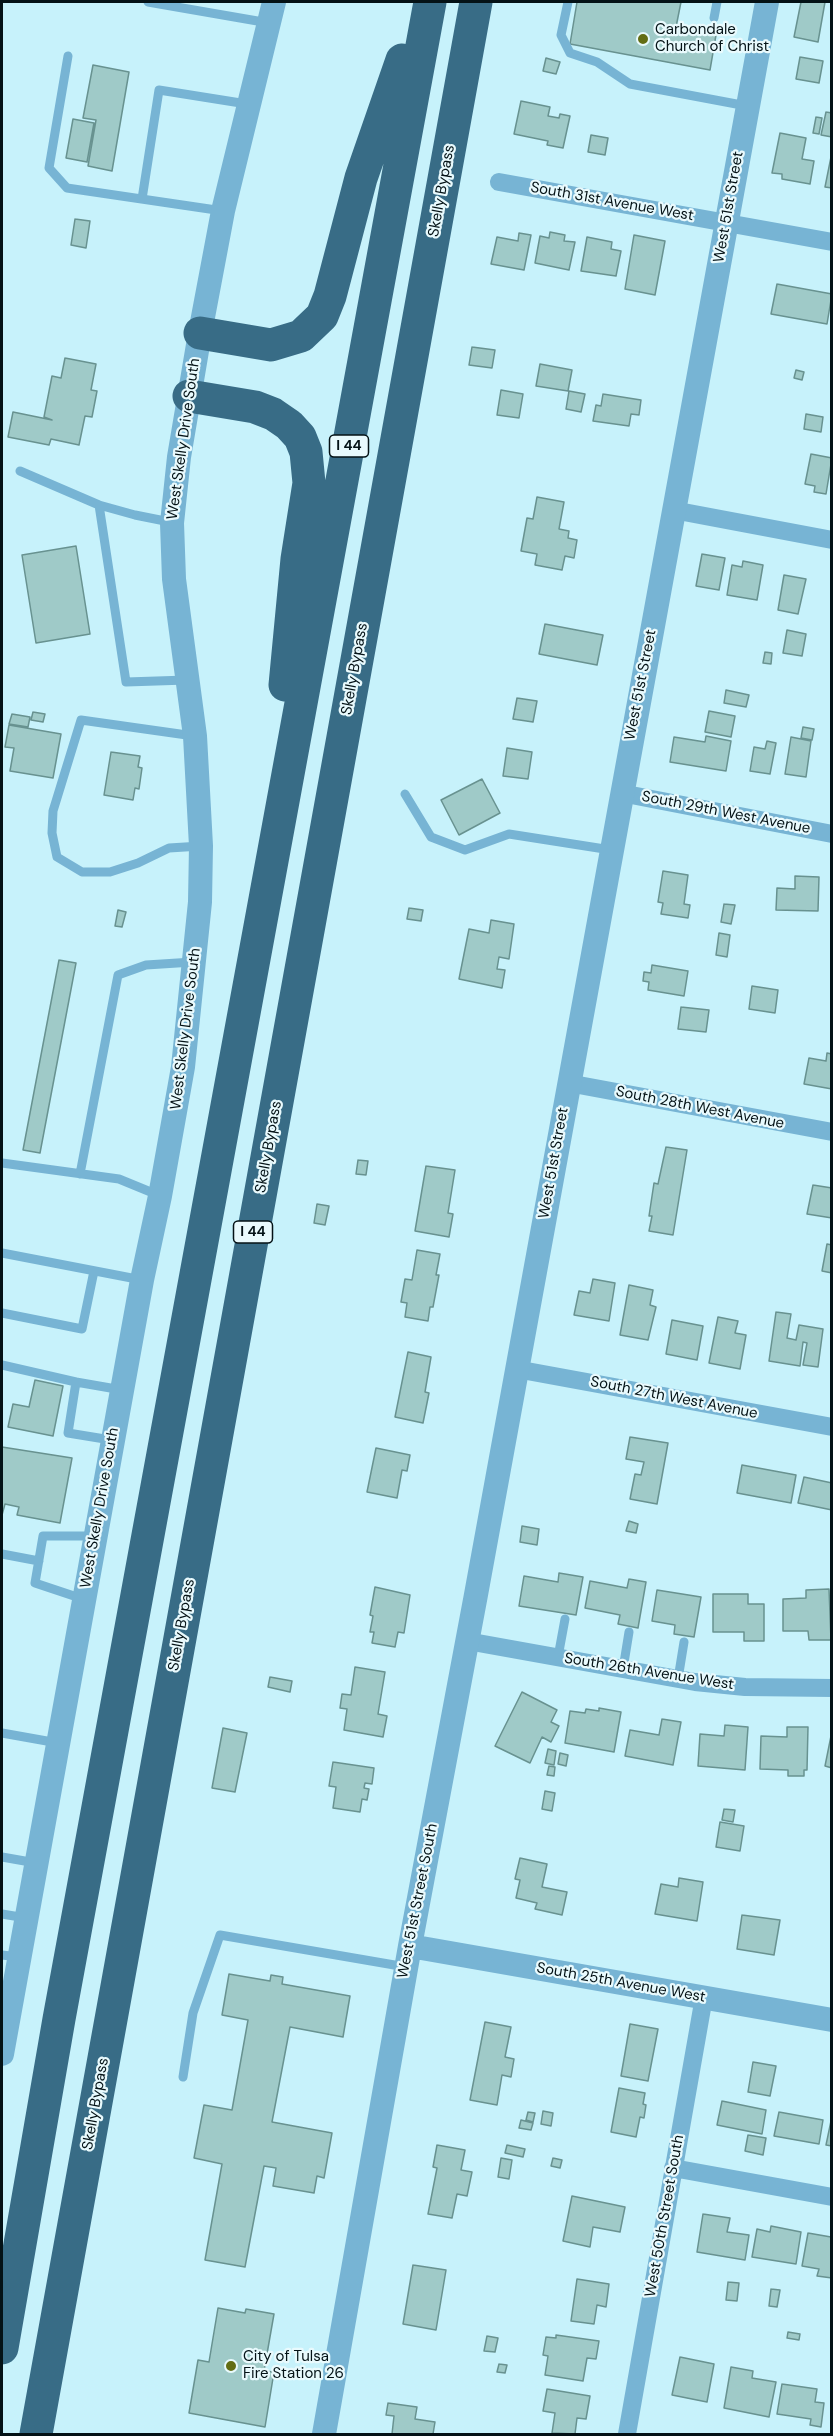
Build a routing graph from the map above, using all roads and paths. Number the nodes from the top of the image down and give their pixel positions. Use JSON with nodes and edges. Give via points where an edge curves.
{"nodes":[{"id":1,"x":148,"y":2,"type":"edge"},
{"id":2,"x":423,"y":2,"type":"edge"},
{"id":3,"x":430,"y":2,"type":"edge"},
{"id":4,"x":568,"y":2,"type":"edge"},
{"id":5,"x":717,"y":2,"type":"edge"},
{"id":6,"x":767,"y":2,"type":"edge"},
{"id":7,"x":477,"y":11,"type":"edge"},
{"id":8,"x":272,"y":12,"type":"edge"},
{"id":9,"x":714,"y":18,"type":"dead end"},
{"id":10,"x":68,"y":56,"type":"dead end"},
{"id":11,"x":249,"y":104,"type":"junction"},
{"id":12,"x":747,"y":106,"type":"junction"},
{"id":13,"x":499,"y":182,"type":"dead end"},
{"id":14,"x":142,"y":199,"type":"junction"},
{"id":15,"x":223,"y":211,"type":"junction"},
{"id":16,"x":726,"y":222,"type":"junction"},
{"id":17,"x":831,"y":242,"type":"edge"},
{"id":18,"x":200,"y":333,"type":"junction"},
{"id":19,"x":189,"y":396,"type":"junction"},
{"id":20,"x":20,"y":471,"type":"dead end"},
{"id":21,"x":99,"y":505,"type":"junction"},
{"id":22,"x":673,"y":510,"type":"junction"},
{"id":23,"x":172,"y":523,"type":"junction"},
{"id":24,"x":831,"y":540,"type":"edge"},
{"id":25,"x":189,"y":680,"type":"junction"},
{"id":26,"x":195,"y":736,"type":"junction"},
{"id":27,"x":621,"y":793,"type":"junction"},
{"id":28,"x":405,"y":794,"type":"dead end"},
{"id":29,"x":831,"y":834,"type":"edge"},
{"id":30,"x":201,"y":846,"type":"junction"},
{"id":31,"x":611,"y":850,"type":"junction"},
{"id":32,"x":267,"y":890,"type":"junction"},
{"id":33,"x":195,"y":962,"type":"junction"},
{"id":34,"x":568,"y":1083,"type":"junction"},
{"id":35,"x":831,"y":1132,"type":"edge"},
{"id":36,"x":2,"y":1163,"type":"edge"},
{"id":37,"x":80,"y":1174,"type":"junction"},
{"id":38,"x":160,"y":1196,"type":"junction"},
{"id":39,"x":2,"y":1253,"type":"edge"},
{"id":40,"x":94,"y":1271,"type":"junction"},
{"id":41,"x":142,"y":1280,"type":"junction"},
{"id":42,"x":2,"y":1313,"type":"edge"},
{"id":43,"x":2,"y":1365,"type":"edge"},
{"id":44,"x":516,"y":1369,"type":"junction"},
{"id":45,"x":76,"y":1382,"type":"junction"},
{"id":46,"x":122,"y":1390,"type":"junction"},
{"id":47,"x":831,"y":1427,"type":"edge"},
{"id":48,"x":113,"y":1441,"type":"junction"},
{"id":49,"x":95,"y":1536,"type":"junction"},
{"id":50,"x":2,"y":1554,"type":"edge"},
{"id":51,"x":39,"y":1561,"type":"junction"},
{"id":52,"x":84,"y":1599,"type":"junction"},
{"id":53,"x":565,"y":1619,"type":"dead end"},
{"id":54,"x":629,"y":1632,"type":"dead end"},
{"id":55,"x":467,"y":1641,"type":"junction"},
{"id":56,"x":684,"y":1642,"type":"dead end"},
{"id":57,"x":558,"y":1658,"type":"junction"},
{"id":58,"x":623,"y":1669,"type":"junction"},
{"id":59,"x":678,"y":1678,"type":"junction"},
{"id":60,"x":831,"y":1688,"type":"edge"},
{"id":61,"x":2,"y":1733,"type":"edge"},
{"id":62,"x":58,"y":1743,"type":"junction"},
{"id":63,"x":2,"y":1857,"type":"edge"},
{"id":64,"x":36,"y":1863,"type":"junction"},
{"id":65,"x":2,"y":1914,"type":"edge"},
{"id":66,"x":26,"y":1918,"type":"junction"},
{"id":67,"x":10,"y":1956,"type":"edge"},
{"id":68,"x":408,"y":1957,"type":"junction"},
{"id":69,"x":704,"y":1997,"type":"junction"},
{"id":70,"x":6,"y":2000,"type":"edge"},
{"id":71,"x":831,"y":2020,"type":"edge"},
{"id":72,"x":2,"y":2044,"type":"edge"},
{"id":73,"x":183,"y":2077,"type":"dead end"},
{"id":74,"x":673,"y":2168,"type":"junction"},
{"id":75,"x":831,"y":2197,"type":"edge"},
{"id":76,"x":2,"y":2348,"type":"edge"},
{"id":77,"x":36,"y":2434,"type":"edge"},
{"id":78,"x":324,"y":2434,"type":"edge"},
{"id":79,"x":627,"y":2434,"type":"edge"}],
"edges":[{"from":1,"to":8,"type":"lane"},
{"from":2,"to":18,"type":"highway","via":[[361,178],[322,316],[301,336],[271,345]]},
{"from":3,"to":32,"type":"highway","number":"I 44"},
{"from":4,"to":12,"type":"lane","via":[[561,35],[570,53],[597,62],[630,84]]},
{"from":5,"to":9,"type":"lane"},
{"from":6,"to":12,"type":"street","name":"West 51st Street"},
{"from":7,"to":77,"type":"highway","name":"Skelly Bypass","number":"I 44"},
{"from":8,"to":11,"type":"street","name":"West Skelly Drive South"},
{"from":10,"to":14,"type":"lane","via":[[49,168],[67,188]]},
{"from":11,"to":14,"type":"lane","via":[[159,90]]},
{"from":11,"to":15,"type":"street","name":"West Skelly Drive South"},
{"from":12,"to":16,"type":"street","name":"West 51st Street"},
{"from":13,"to":16,"type":"street","name":"South 31st Avenue West"},
{"from":14,"to":15,"type":"lane"},
{"from":15,"to":18,"type":"street","name":"West Skelly Drive South"},
{"from":16,"to":17,"type":"street","name":"South 31st Avenue West"},
{"from":16,"to":22,"type":"street","name":"West 51st Street"},
{"from":18,"to":19,"type":"street","name":"West Skelly Drive South"},
{"from":19,"to":23,"type":"street","name":"West Skelly Drive South"},
{"from":19,"to":32,"type":"highway","via":[[255,407],[273,414],[300,437],[309,467]]},
{"from":20,"to":21,"type":"lane"},
{"from":21,"to":23,"type":"lane"},
{"from":21,"to":25,"type":"lane","via":[[126,682]]},
{"from":22,"to":24,"type":"street"},
{"from":22,"to":27,"type":"street","name":"West 51st Street"},
{"from":23,"to":25,"type":"street","name":"West Skelly Drive South","via":[[174,579]]},
{"from":25,"to":26,"type":"street","name":"West Skelly Drive South"},
{"from":26,"to":30,"type":"street","name":"West Skelly Drive South"},
{"from":26,"to":30,"type":"lane","via":[[81,720],[53,811],[52,833],[57,857],[82,872],[110,872],[169,848]]},
{"from":27,"to":29,"type":"street","name":"South 29th West Avenue"},
{"from":27,"to":31,"type":"street","name":"West 51st Street"},
{"from":28,"to":31,"type":"lane","via":[[431,837],[465,850],[509,834]]},
{"from":30,"to":33,"type":"street","name":"West Skelly Drive South"},
{"from":31,"to":34,"type":"street","name":"West 51st Street"},
{"from":32,"to":76,"type":"highway","number":"I 44"},
{"from":33,"to":37,"type":"lane","via":[[146,965],[118,975]]},
{"from":33,"to":38,"type":"street","name":"West Skelly Drive South","via":[[183,1067]]},
{"from":34,"to":35,"type":"street","name":"South 28th West Avenue"},
{"from":34,"to":44,"type":"street","name":"West 51st Street"},
{"from":36,"to":37,"type":"lane"},
{"from":37,"to":38,"type":"lane","via":[[119,1179]]},
{"from":38,"to":41,"type":"street","name":"West Skelly Drive South"},
{"from":39,"to":40,"type":"lane"},
{"from":40,"to":41,"type":"lane"},
{"from":40,"to":42,"type":"lane","via":[[82,1329]]},
{"from":41,"to":46,"type":"street","name":"West Skelly Drive South"},
{"from":43,"to":45,"type":"lane"},
{"from":44,"to":47,"type":"street","name":"South 27th West Avenue"},
{"from":44,"to":55,"type":"street","name":"West 51st Street South"},
{"from":45,"to":46,"type":"lane"},
{"from":45,"to":48,"type":"lane","via":[[68,1433]]},
{"from":46,"to":48,"type":"street","name":"West Skelly Drive South"},
{"from":48,"to":49,"type":"street","name":"West Skelly Drive South"},
{"from":49,"to":51,"type":"lane","via":[[43,1536]]},
{"from":49,"to":52,"type":"street","name":"West Skelly Drive South"},
{"from":50,"to":51,"type":"lane"},
{"from":51,"to":52,"type":"lane","via":[[35,1583]]},
{"from":52,"to":62,"type":"street","name":"West Skelly Drive South"},
{"from":53,"to":57,"type":"lane"},
{"from":54,"to":58,"type":"lane"},
{"from":55,"to":57,"type":"street","name":"South 26th Avenue West"},
{"from":55,"to":68,"type":"street","name":"West 51st Street South"},
{"from":56,"to":59,"type":"lane"},
{"from":57,"to":58,"type":"street","name":"South 26th Avenue West"},
{"from":58,"to":59,"type":"street","name":"South 26th Avenue West"},
{"from":59,"to":60,"type":"street","name":"South 26th Avenue West","via":[[745,1687]]},
{"from":61,"to":62,"type":"lane"},
{"from":62,"to":64,"type":"street","name":"West Skelly Drive South"},
{"from":63,"to":64,"type":"lane"},
{"from":64,"to":66,"type":"street","name":"West Skelly Drive South"},
{"from":65,"to":66,"type":"lane"},
{"from":66,"to":67,"type":"street","name":"West Skelly Drive South"},
{"from":67,"to":70,"type":"street","name":"West Skelly Drive South"},
{"from":68,"to":69,"type":"street","name":"South 25th Avenue West"},
{"from":68,"to":73,"type":"lane","via":[[220,1935],[194,2013]]},
{"from":68,"to":78,"type":"street","name":"West 51st Street South"},
{"from":69,"to":71,"type":"street","name":"South 25th Avenue West"},
{"from":69,"to":74,"type":"street","name":"West 50th Street South"},
{"from":70,"to":72,"type":"street","name":"West Skelly Drive South"},
{"from":74,"to":75,"type":"street"},
{"from":74,"to":79,"type":"street","name":"West 50th Street South"}]}
